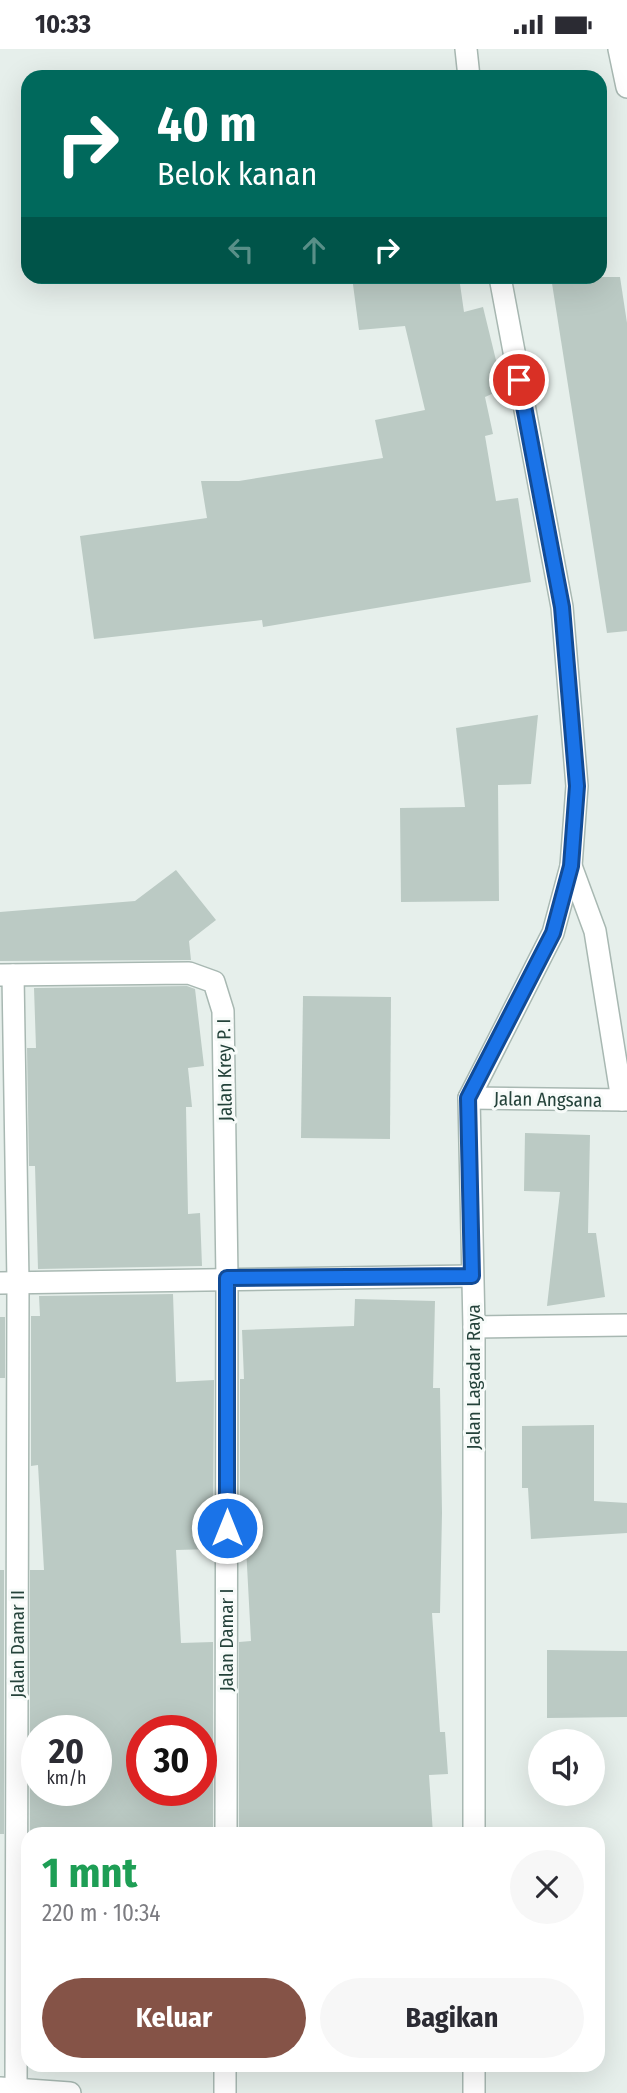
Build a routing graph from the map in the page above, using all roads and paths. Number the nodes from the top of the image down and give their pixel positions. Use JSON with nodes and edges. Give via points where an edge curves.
{"nodes":[{"id":1,"x":466,"y":49,"type":"edge"},
{"id":2,"x":619,"y":49,"type":"edge"},
{"id":3,"x":468,"y":70,"type":"edge"},
{"id":4,"x":627,"y":87,"type":"edge"},
{"id":5,"x":501,"y":284,"type":"edge"},
{"id":6,"x":571,"y":866,"type":"junction"},
{"id":7,"x":7,"y":975,"type":"edge"},
{"id":8,"x":468,"y":1098,"type":"junction"},
{"id":9,"x":625,"y":1100,"type":"edge"},
{"id":10,"x":472,"y":1276,"type":"junction"},
{"id":11,"x":227,"y":1278,"type":"junction"},
{"id":12,"x":9,"y":1282,"type":"edge"},
{"id":13,"x":627,"y":1325,"type":"edge"},
{"id":14,"x":474,"y":1327,"type":"junction"},
{"id":15,"x":226,"y":1827,"type":"edge"},
{"id":16,"x":474,"y":1827,"type":"edge"},
{"id":17,"x":225,"y":2072,"type":"edge"},
{"id":18,"x":474,"y":2072,"type":"edge"},
{"id":19,"x":8,"y":2090,"type":"edge"},
{"id":20,"x":70,"y":2093,"type":"edge"},
{"id":21,"x":225,"y":2093,"type":"edge"},
{"id":22,"x":474,"y":2093,"type":"edge"}],
"edges":[{"from":1,"to":3,"type":"street"},
{"from":2,"to":4,"type":"street"},
{"from":5,"to":6,"type":"street","name":"Jalan Lagadar Raya","via":[[562,607],[577,786]]},
{"from":6,"to":8,"type":"street","name":"Jalan Lagadar Raya","via":[[553,933]]},
{"from":6,"to":9,"type":"street","via":[[595,931]]},
{"from":7,"to":11,"type":"street","name":"Jalan Krey P. I","via":[[190,973],[214,982],[223,1011]]},
{"from":7,"to":12,"type":"street","name":"Jalan Damar II"},
{"from":8,"to":9,"type":"street","name":"Jalan Angsana"},
{"from":8,"to":10,"type":"street","name":"Jalan Lagadar Raya"},
{"from":10,"to":11,"type":"street"},
{"from":10,"to":14,"type":"street","name":"Jalan Lagadar Raya"},
{"from":11,"to":12,"type":"street"},
{"from":11,"to":15,"type":"street","name":"Jalan Damar I"},
{"from":12,"to":19,"type":"street","name":"Jalan Damar II"},
{"from":13,"to":14,"type":"street"},
{"from":14,"to":16,"type":"street","name":"Jalan Lagadar Raya"},
{"from":17,"to":21,"type":"street"},
{"from":18,"to":22,"type":"street"},
{"from":19,"to":20,"type":"street"}]}
